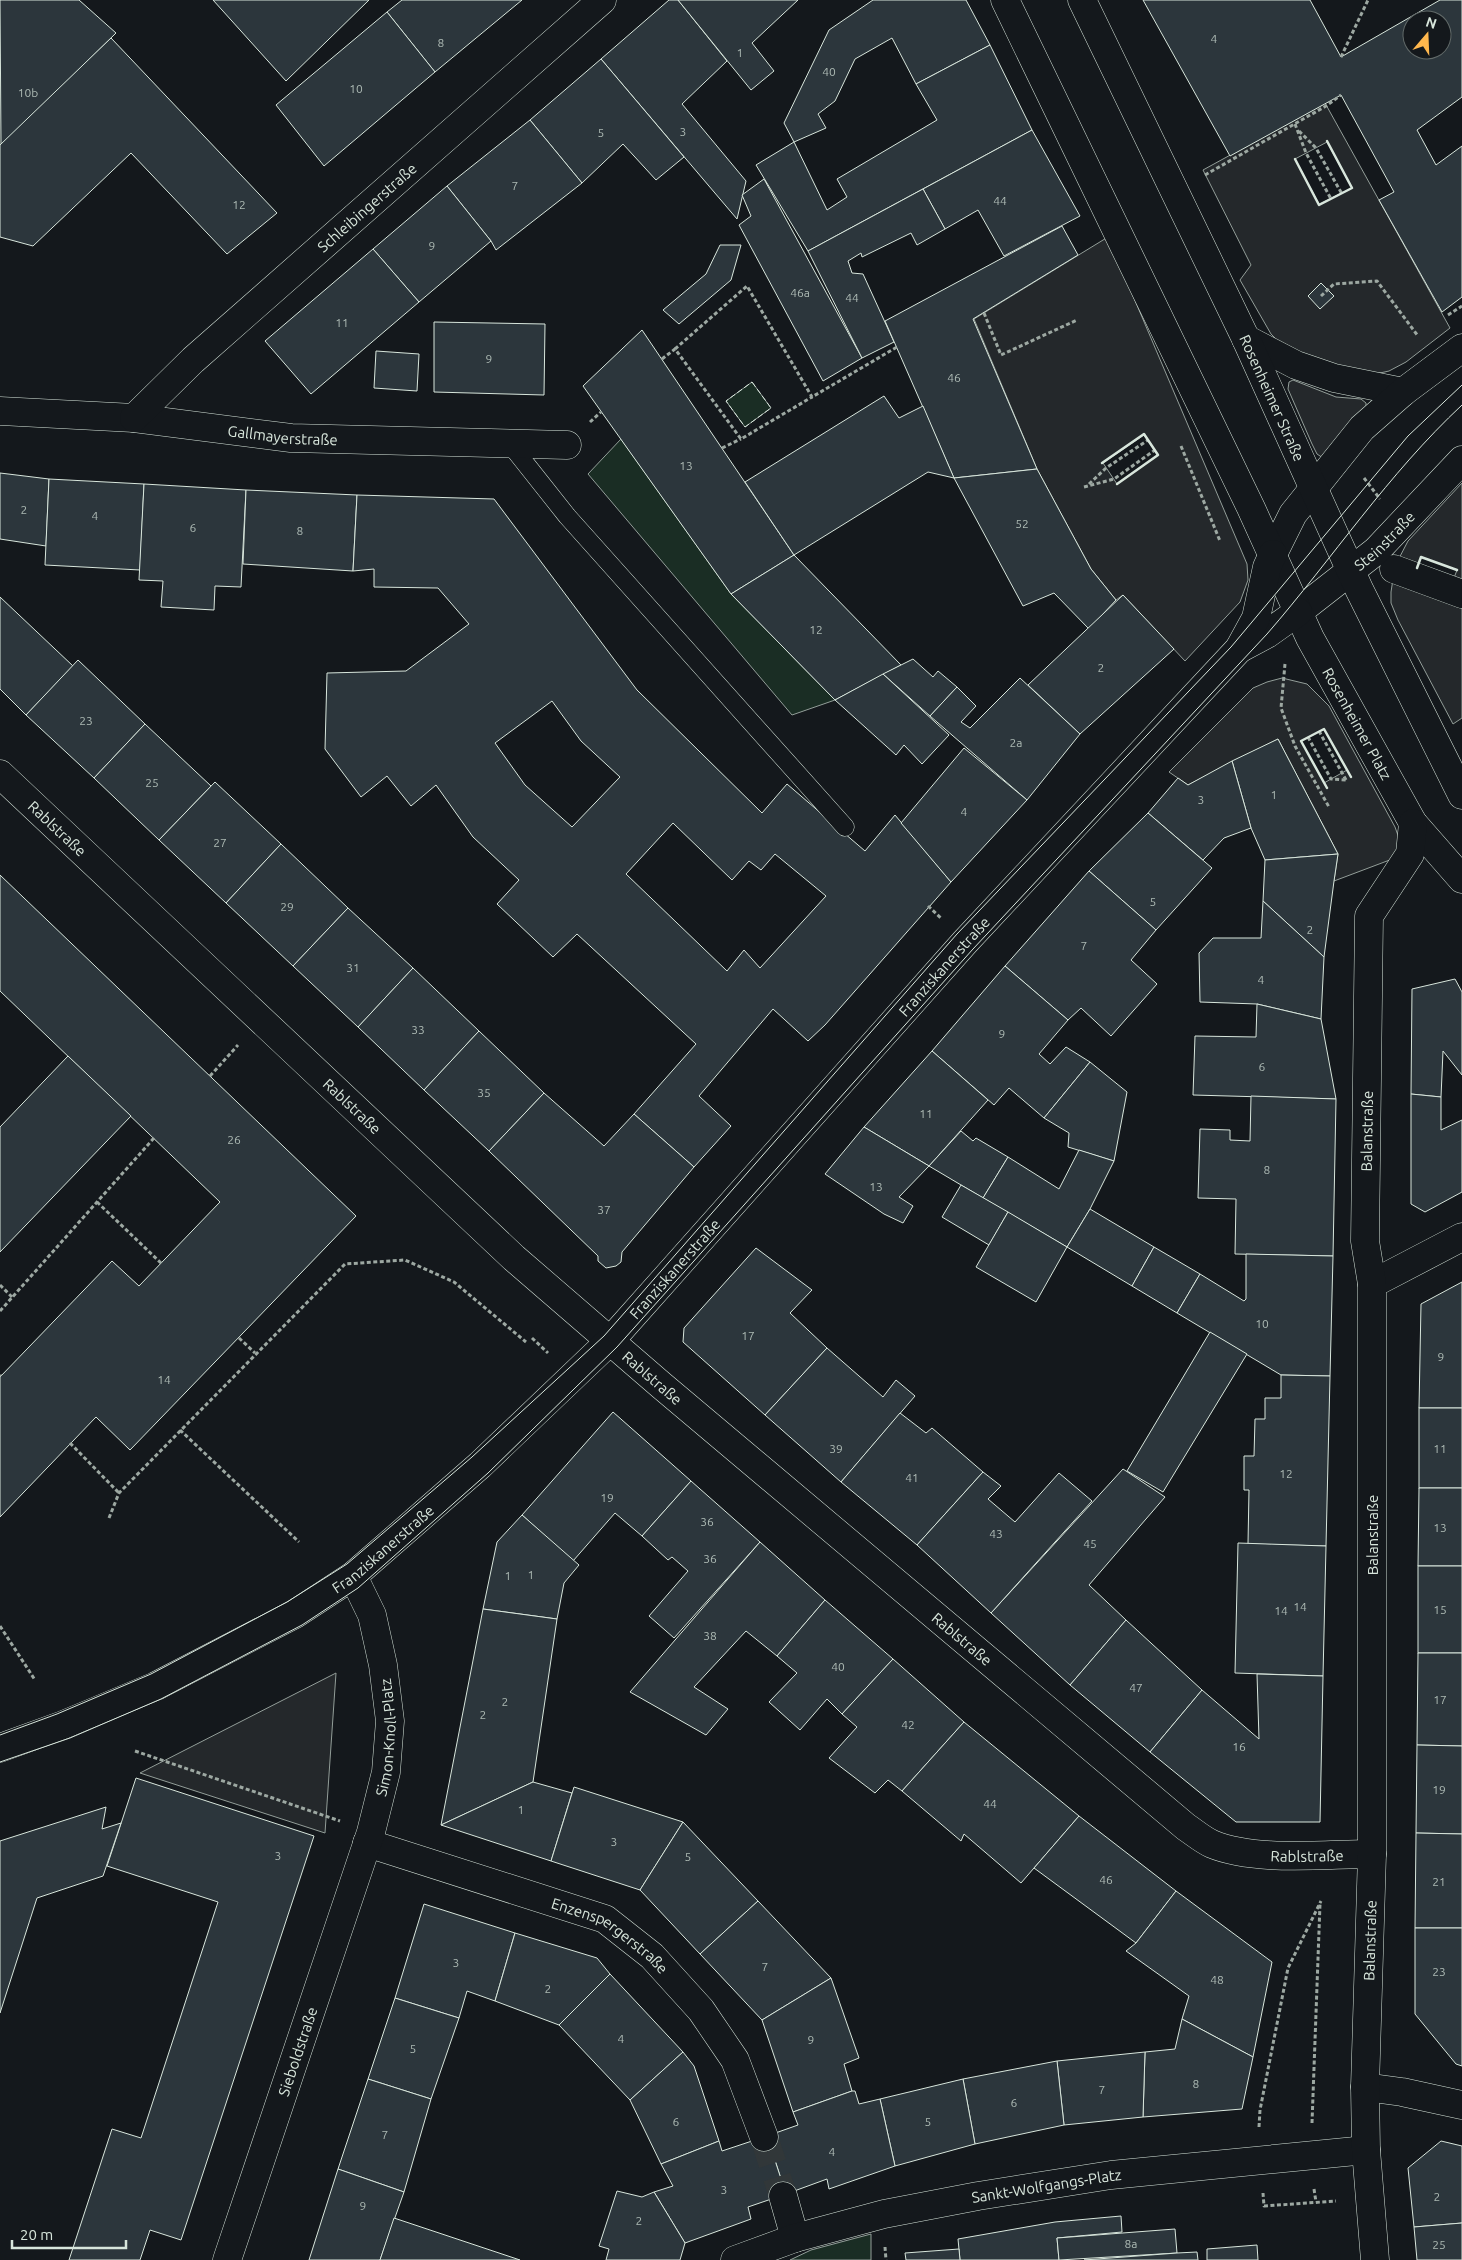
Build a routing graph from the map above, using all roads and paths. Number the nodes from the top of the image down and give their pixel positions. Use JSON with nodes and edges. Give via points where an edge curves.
{"nodes":[{"id":1,"x":602,"y":0,"type":"edge"},
{"id":2,"x":1005,"y":0,"type":"edge"},
{"id":3,"x":1082,"y":0,"type":"edge"},
{"id":4,"x":1368,"y":0,"type":"edge"},
{"id":5,"x":1341,"y":57,"type":"dead end"},
{"id":6,"x":1341,"y":95,"type":"dead end"},
{"id":7,"x":1295,"y":124,"type":"junction"},
{"id":8,"x":1298,"y":131,"type":"junction"},
{"id":9,"x":1202,"y":176,"type":"dead end"},
{"id":10,"x":1342,"y":194,"type":"dead end"},
{"id":11,"x":1331,"y":199,"type":"dead end"},
{"id":12,"x":1320,"y":296,"type":"dead end"},
{"id":13,"x":984,"y":313,"type":"dead end"},
{"id":14,"x":1077,"y":320,"type":"dead end"},
{"id":15,"x":1418,"y":336,"type":"dead end"},
{"id":16,"x":1246,"y":339,"type":"junction"},
{"id":17,"x":897,"y":348,"type":"dead end"},
{"id":18,"x":1462,"y":348,"type":"edge"},
{"id":19,"x":675,"y":349,"type":"junction"},
{"id":20,"x":662,"y":359,"type":"dead end"},
{"id":21,"x":1403,"y":392,"type":"junction"},
{"id":22,"x":812,"y":397,"type":"junction"},
{"id":23,"x":0,"y":411,"type":"edge"},
{"id":24,"x":134,"y":418,"type":"junction"},
{"id":25,"x":741,"y":439,"type":"junction"},
{"id":26,"x":1148,"y":440,"type":"dead end"},
{"id":27,"x":510,"y":444,"type":"junction"},
{"id":28,"x":567,"y":445,"type":"dead end"},
{"id":29,"x":722,"y":448,"type":"dead end"},
{"id":30,"x":1155,"y":450,"type":"dead end"},
{"id":31,"x":1462,"y":460,"type":"edge"},
{"id":32,"x":1089,"y":485,"type":"junction"},
{"id":33,"x":1084,"y":487,"type":"dead end"},
{"id":34,"x":1314,"y":487,"type":"junction"},
{"id":35,"x":1273,"y":554,"type":"junction"},
{"id":36,"x":1394,"y":570,"type":"dead end"},
{"id":37,"x":1352,"y":571,"type":"junction"},
{"id":38,"x":1462,"y":594,"type":"edge"},
{"id":39,"x":1298,"y":612,"type":"junction"},
{"id":40,"x":1239,"y":649,"type":"junction"},
{"id":41,"x":1286,"y":662,"type":"dead end"},
{"id":42,"x":1319,"y":731,"type":"dead end"},
{"id":43,"x":1308,"y":737,"type":"dead end"},
{"id":44,"x":0,"y":774,"type":"edge"},
{"id":45,"x":1462,"y":795,"type":"edge"},
{"id":46,"x":1329,"y":807,"type":"dead end"},
{"id":47,"x":1412,"y":823,"type":"junction"},
{"id":48,"x":845,"y":827,"type":"dead end"},
{"id":49,"x":1462,"y":879,"type":"edge"},
{"id":50,"x":260,"y":1020,"type":"junction"},
{"id":51,"x":210,"y":1076,"type":"dead end"},
{"id":52,"x":154,"y":1138,"type":"dead end"},
{"id":53,"x":97,"y":1202,"type":"junction"},
{"id":54,"x":1462,"y":1237,"type":"edge"},
{"id":55,"x":160,"y":1263,"type":"dead end"},
{"id":56,"x":1372,"y":1284,"type":"junction"},
{"id":57,"x":0,"y":1285,"type":"edge"},
{"id":58,"x":12,"y":1297,"type":"junction"},
{"id":59,"x":0,"y":1311,"type":"edge"},
{"id":60,"x":238,"y":1338,"type":"dead end"},
{"id":61,"x":610,"y":1341,"type":"junction"},
{"id":62,"x":526,"y":1342,"type":"dead end"},
{"id":63,"x":255,"y":1353,"type":"junction"},
{"id":64,"x":180,"y":1430,"type":"junction"},
{"id":65,"x":70,"y":1443,"type":"dead end"},
{"id":66,"x":119,"y":1492,"type":"junction"},
{"id":67,"x":109,"y":1518,"type":"dead end"},
{"id":68,"x":299,"y":1542,"type":"dead end"},
{"id":69,"x":353,"y":1576,"type":"junction"},
{"id":70,"x":0,"y":1626,"type":"edge"},
{"id":71,"x":35,"y":1680,"type":"dead end"},
{"id":72,"x":0,"y":1748,"type":"edge"},
{"id":73,"x":135,"y":1752,"type":"dead end"},
{"id":74,"x":369,"y":1838,"type":"junction"},
{"id":75,"x":1372,"y":1854,"type":"junction"},
{"id":76,"x":1365,"y":2087,"type":"junction"},
{"id":77,"x":1462,"y":2105,"type":"edge"},
{"id":78,"x":764,"y":2137,"type":"tunnel mouth"},
{"id":79,"x":1366,"y":2150,"type":"junction"},
{"id":80,"x":1310,"y":2156,"type":"junction"},
{"id":81,"x":1259,"y":2161,"type":"junction"},
{"id":82,"x":783,"y":2196,"type":"tunnel mouth"},
{"id":83,"x":1368,"y":2200,"type":"junction"},
{"id":84,"x":1316,"y":2202,"type":"junction"},
{"id":85,"x":796,"y":2238,"type":"junction"},
{"id":86,"x":227,"y":2260,"type":"edge"},
{"id":87,"x":735,"y":2260,"type":"edge"},
{"id":88,"x":1375,"y":2260,"type":"edge"}],
"edges":[{"from":1,"to":24,"type":"street","name":"Schleibingerstraße","via":[[227,330]]},
{"from":2,"to":35,"type":"street"},
{"from":3,"to":16,"type":"street","name":"Rosenheimer Straße"},
{"from":4,"to":5,"type":"path"},
{"from":6,"to":7,"type":"path"},
{"from":7,"to":8,"type":"path"},
{"from":7,"to":9,"type":"path"},
{"from":8,"to":10,"type":"path","via":[[1316,148]]},
{"from":8,"to":11,"type":"path"},
{"from":12,"to":15,"type":"path","via":[[1334,284],[1377,280]]},
{"from":13,"to":14,"type":"path","via":[[1001,355]]},
{"from":16,"to":21,"type":"street","via":[[1296,365],[1334,378]]},
{"from":16,"to":34,"type":"street","name":"Rosenheimer Straße"},
{"from":17,"to":22,"type":"path"},
{"from":18,"to":21,"type":"street"},
{"from":19,"to":20,"type":"path"},
{"from":19,"to":22,"type":"path","via":[[746,286]]},
{"from":19,"to":25,"type":"path"},
{"from":21,"to":34,"type":"street","via":[[1362,428]]},
{"from":22,"to":25,"type":"path"},
{"from":23,"to":24,"type":"street","name":"Gallmayerstraße"},
{"from":24,"to":27,"type":"street","name":"Gallmayerstraße","via":[[291,438]]},
{"from":25,"to":29,"type":"path"},
{"from":26,"to":32,"type":"path","via":[[1106,468]]},
{"from":27,"to":28,"type":"street","name":"Gallmayerstraße"},
{"from":27,"to":48,"type":"lane","via":[[567,516]]},
{"from":30,"to":32,"type":"path","via":[[1114,479]]},
{"from":31,"to":37,"type":"street","name":"Steinstraße","via":[[1400,527]]},
{"from":32,"to":33,"type":"path"},
{"from":34,"to":35,"type":"street","via":[[1293,514]]},
{"from":34,"to":37,"type":"street","name":"Rosenheimer Straße"},
{"from":35,"to":39,"type":"street","name":"Rosenheimer Platz"},
{"from":35,"to":40,"type":"street","name":"Franziskanerstraße","via":[[1256,618]]},
{"from":36,"to":38,"type":"street"},
{"from":37,"to":39,"type":"street","name":"Steinstraße"},
{"from":37,"to":45,"type":"street","name":"Rosenheimer Straße"},
{"from":39,"to":40,"type":"street","name":"Franziskanerstraße"},
{"from":39,"to":47,"type":"street","name":"Rosenheimer Platz"},
{"from":40,"to":61,"type":"street","name":"Franziskanerstraße","via":[[965,942]]},
{"from":41,"to":46,"type":"path","via":[[1280,708],[1295,746]]},
{"from":42,"to":43,"type":"path","via":[[1346,780],[1331,779]]},
{"from":44,"to":50,"type":"street","name":"Rablstraße"},
{"from":47,"to":49,"type":"street","name":"Rosenheimer Platz"},
{"from":47,"to":56,"type":"street","name":"Balanstraße","via":[[1410,854],[1369,916],[1365,1241]]},
{"from":50,"to":51,"type":"path"},
{"from":50,"to":61,"type":"street","name":"Rablstraße","via":[[468,1216]]},
{"from":52,"to":53,"type":"path"},
{"from":53,"to":55,"type":"path"},
{"from":53,"to":58,"type":"path"},
{"from":54,"to":56,"type":"street"},
{"from":56,"to":75,"type":"street","name":"Balanstraße"},
{"from":57,"to":58,"type":"path"},
{"from":58,"to":59,"type":"path"},
{"from":60,"to":63,"type":"path"},
{"from":61,"to":69,"type":"street","name":"Franziskanerstraße","via":[[480,1465]]},
{"from":61,"to":75,"type":"street","name":"Rablstraße","via":[[1186,1827],[1211,1844],[1266,1855]]},
{"from":62,"to":63,"type":"path","via":[[454,1282],[405,1260],[345,1264]]},
{"from":63,"to":64,"type":"path"},
{"from":64,"to":66,"type":"path"},
{"from":64,"to":68,"type":"path"},
{"from":65,"to":66,"type":"path"},
{"from":66,"to":67,"type":"path"},
{"from":69,"to":72,"type":"street","name":"Franziskanerstraße","via":[[295,1614],[156,1686]]},
{"from":69,"to":74,"type":"street","name":"Simon-Knoll-Platz","via":[[372,1615],[390,1721],[386,1772]]},
{"from":70,"to":71,"type":"path"},
{"from":73,"to":74,"type":"path"},
{"from":74,"to":78,"type":"street","name":"Enzenspergerstraße","via":[[605,1919],[652,1956],[701,2010],[735,2060]]},
{"from":74,"to":86,"type":"street","name":"Sieboldstraße"},
{"from":75,"to":76,"type":"street","name":"Balanstraße"},
{"from":76,"to":77,"type":"street"},
{"from":76,"to":79,"type":"street","name":"Balanstraße"},
{"from":79,"to":80,"type":"street","name":"Sankt-Wolfgangs-Platz"},
{"from":79,"to":83,"type":"street","name":"Balanstraße"},
{"from":80,"to":81,"type":"street","name":"Sankt-Wolfgangs-Platz"},
{"from":80,"to":81,"type":"path","via":[[1320,1901],[1288,1968],[1260,2110]]},
{"from":80,"to":84,"type":"path"},
{"from":81,"to":84,"type":"path","via":[[1264,2206]]},
{"from":81,"to":85,"type":"street","name":"Sankt-Wolfgangs-Platz","via":[[1111,2175],[978,2196],[884,2214]]},
{"from":82,"to":85,"type":"street"},
{"from":83,"to":84,"type":"path"},
{"from":83,"to":88,"type":"street","name":"Balanstraße"},
{"from":85,"to":87,"type":"street","name":"Sankt-Wolfgangs-Platz"}]}
